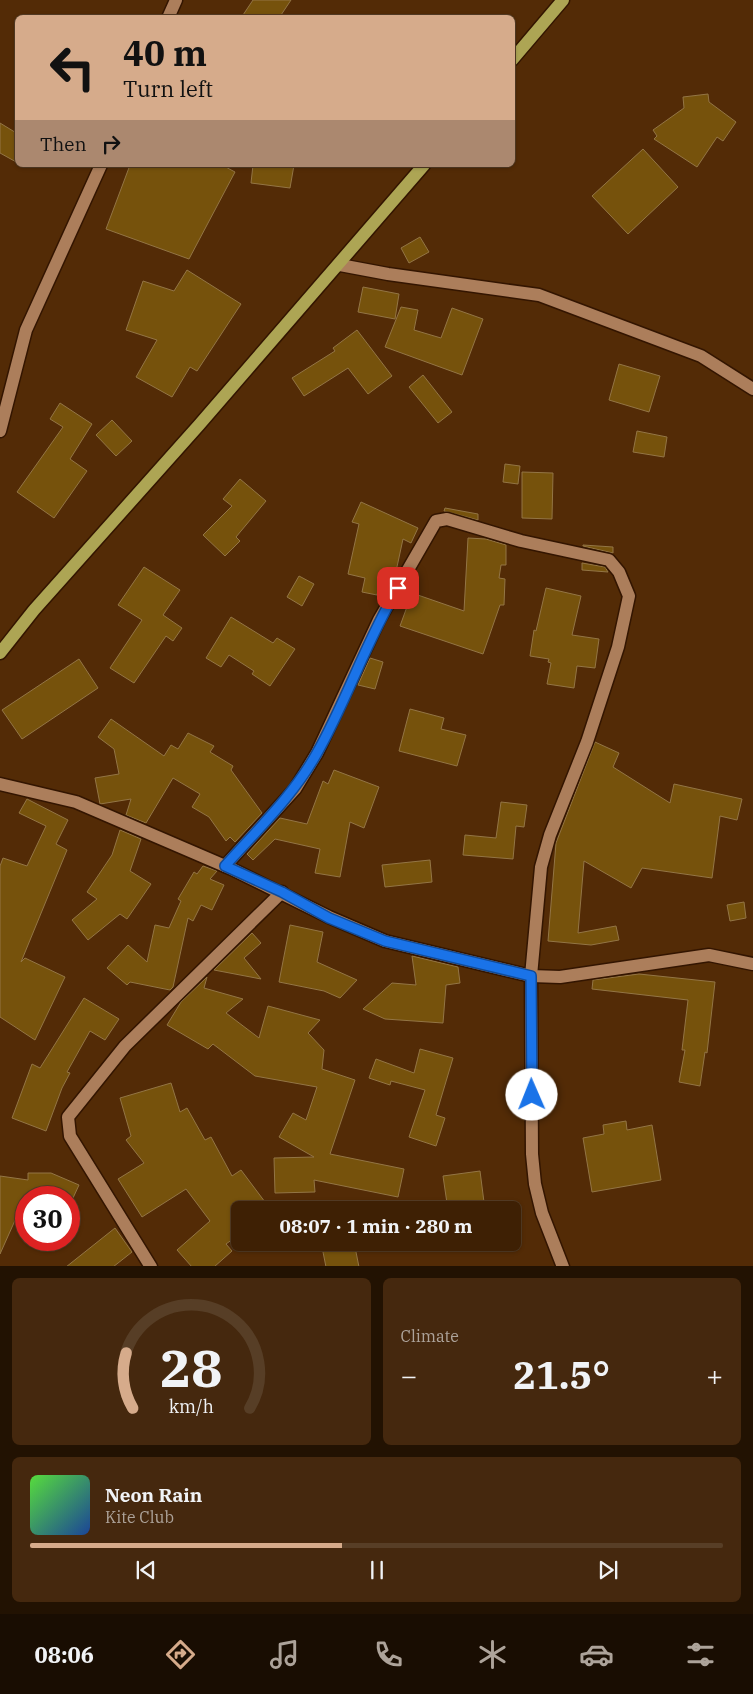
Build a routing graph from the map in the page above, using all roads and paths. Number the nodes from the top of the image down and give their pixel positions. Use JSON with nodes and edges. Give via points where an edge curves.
{"nodes":[{"id":1,"x":563,"y":0,"type":"edge"},
{"id":2,"x":515,"y":56,"type":"edge"},
{"id":3,"x":100,"y":167,"type":"edge"},
{"id":4,"x":422,"y":167,"type":"edge"},
{"id":5,"x":340,"y":265,"type":"junction"},
{"id":6,"x":753,"y":389,"type":"edge"},
{"id":7,"x":0,"y":431,"type":"edge"},
{"id":8,"x":0,"y":653,"type":"edge"},
{"id":9,"x":0,"y":784,"type":"edge"},
{"id":10,"x":225,"y":866,"type":"junction"},
{"id":11,"x":282,"y":892,"type":"junction"},
{"id":12,"x":753,"y":964,"type":"edge"},
{"id":13,"x":531,"y":976,"type":"junction"},
{"id":14,"x":152,"y":1266,"type":"edge"},
{"id":15,"x":563,"y":1266,"type":"edge"}],
"edges":[{"from":1,"to":2,"type":"main road"},
{"from":3,"to":7,"type":"street","via":[[26,330]]},
{"from":4,"to":5,"type":"main road"},
{"from":5,"to":6,"type":"street","via":[[539,295],[701,356]]},
{"from":5,"to":8,"type":"main road","via":[[34,610]]},
{"from":9,"to":10,"type":"street","via":[[76,802]]},
{"from":10,"to":11,"type":"street"},
{"from":10,"to":13,"type":"street","via":[[294,789],[317,753],[379,620],[436,521],[447,519],[609,560],[619,572],[629,596],[618,647],[588,742],[550,835],[541,867]]},
{"from":11,"to":13,"type":"street","via":[[329,918],[385,941]]},
{"from":11,"to":14,"type":"street","via":[[125,1046],[68,1116],[70,1136]]},
{"from":12,"to":13,"type":"street","via":[[709,955],[560,977]]},
{"from":13,"to":15,"type":"street","via":[[535,1184],[542,1213]]}]}
